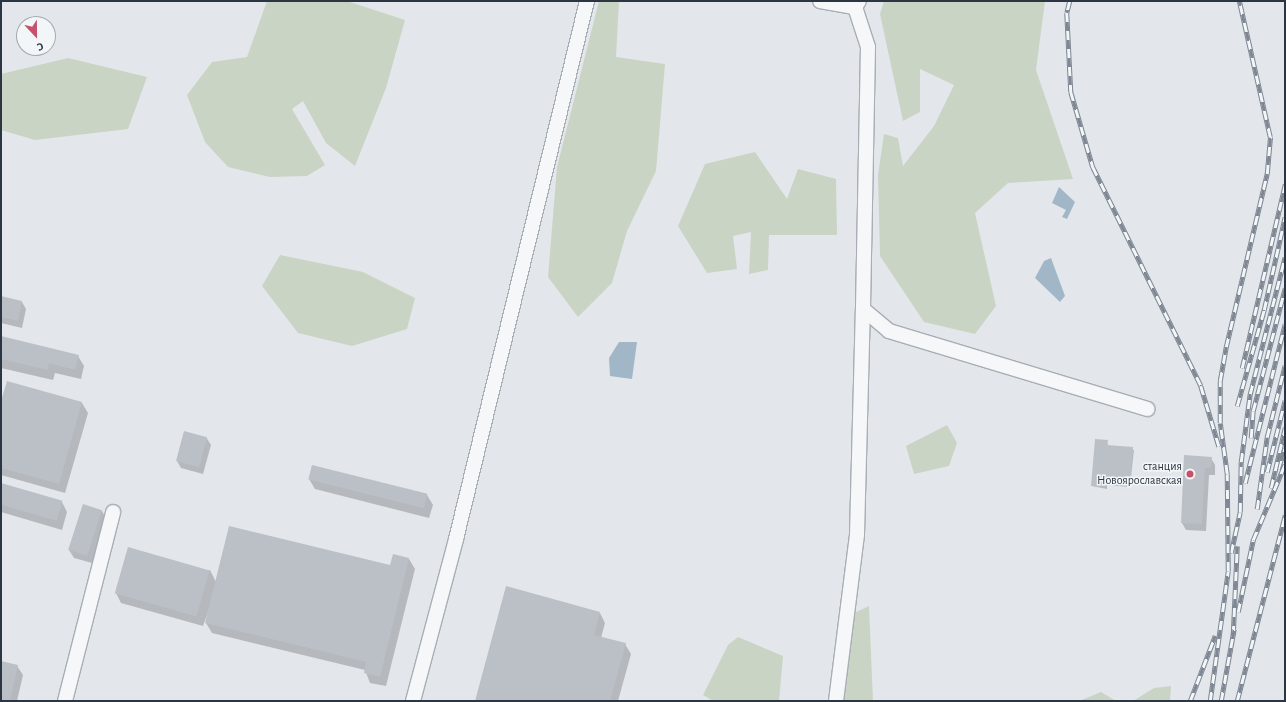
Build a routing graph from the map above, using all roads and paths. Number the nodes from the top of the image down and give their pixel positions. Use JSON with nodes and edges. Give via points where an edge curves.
{"nodes":[{"id":1,"x":588,"y":1,"type":"edge"},
{"id":2,"x":820,"y":1,"type":"edge"},
{"id":3,"x":857,"y":4,"type":"edge"},
{"id":4,"x":863,"y":309,"type":"junction"},
{"id":5,"x":1147,"y":409,"type":"dead end"},
{"id":6,"x":113,"y":512,"type":"dead end"},
{"id":7,"x":65,"y":701,"type":"edge"},
{"id":8,"x":413,"y":701,"type":"edge"},
{"id":9,"x":836,"y":701,"type":"edge"}],
"edges":[{"from":1,"to":8,"type":"street","via":[[456,539]]},
{"from":2,"to":3,"type":"street"},
{"from":3,"to":4,"type":"street","via":[[868,48]]},
{"from":4,"to":5,"type":"street","via":[[890,331]]},
{"from":4,"to":9,"type":"street","via":[[857,534]]},
{"from":6,"to":7,"type":"street"}]}
